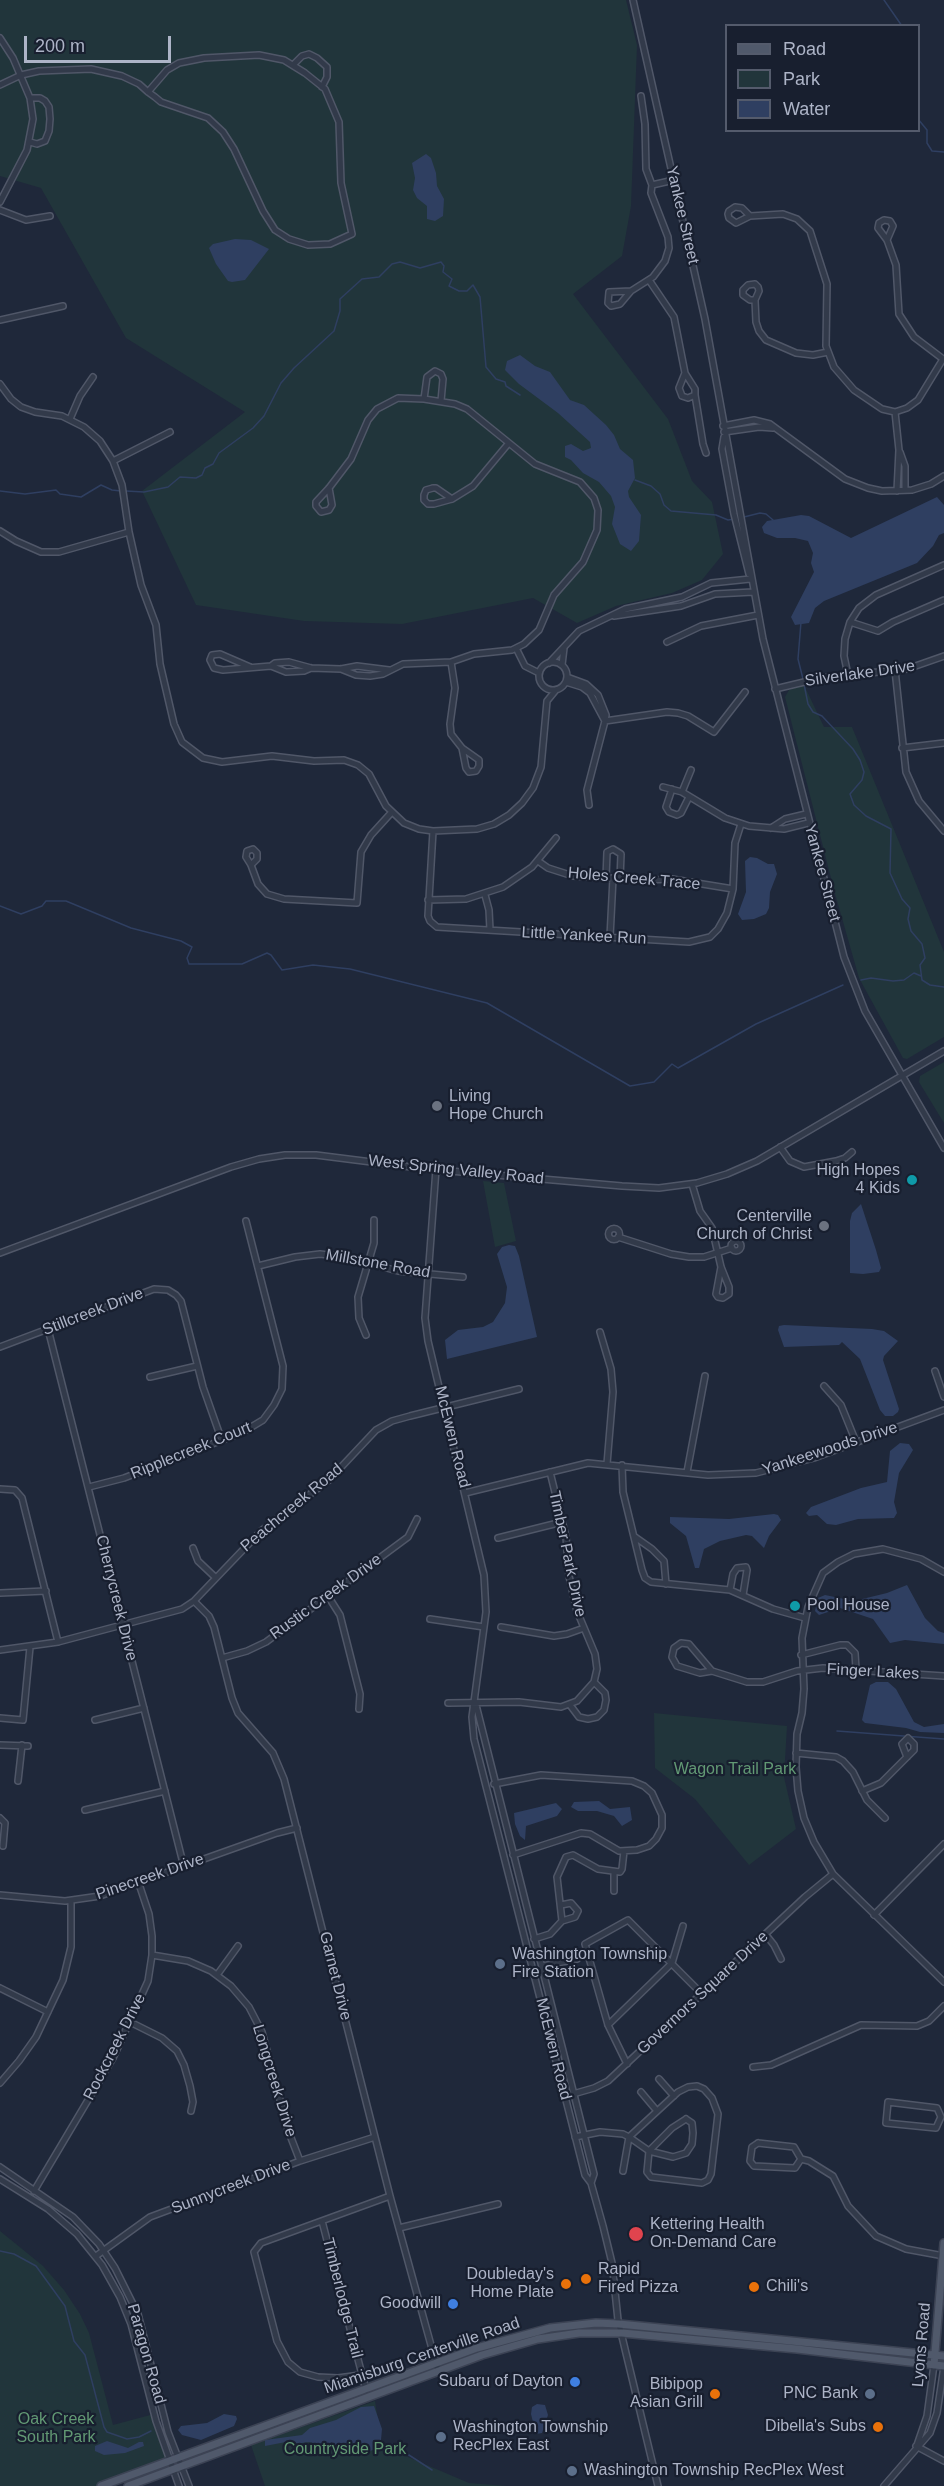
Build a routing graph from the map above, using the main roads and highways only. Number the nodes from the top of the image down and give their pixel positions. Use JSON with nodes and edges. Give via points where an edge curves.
{"nodes":[{"id":1,"x":944,"y":2243,"type":"edge"},
{"id":2,"x":943,"y":2256,"type":"edge"},
{"id":3,"x":935,"y":2355,"type":"junction"},
{"id":4,"x":944,"y":2355,"type":"edge"},
{"id":5,"x":934,"y":2365,"type":"junction"},
{"id":6,"x":944,"y":2365,"type":"edge"},
{"id":7,"x":279,"y":2420,"type":"junction"},
{"id":8,"x":282,"y":2429,"type":"junction"},
{"id":9,"x":180,"y":2462,"type":"junction"},
{"id":10,"x":101,"y":2486,"type":"edge"},
{"id":11,"x":128,"y":2486,"type":"edge"}],
"edges":[{"from":1,"to":2,"type":"main road","name":"Lyons Road"},
{"from":2,"to":3,"type":"main road","name":"Lyons Road"},
{"from":3,"to":4,"type":"main road","name":"Miamisburg Centerville Road"},
{"from":3,"to":5,"type":"main road","name":"Lyons Road"},
{"from":3,"to":7,"type":"main road","name":"Miamisburg Centerville Road","via":[[596,2323],[544,2329],[477,2348]]},
{"from":5,"to":6,"type":"main road","name":"Miamisburg Centerville Road"},
{"from":5,"to":8,"type":"main road","name":"Miamisburg Centerville Road","via":[[622,2333],[579,2333],[538,2339],[438,2371]]},
{"from":7,"to":8,"type":"main road"},
{"from":7,"to":9,"type":"main road","name":"Miamisburg Centerville Road"},
{"from":8,"to":9,"type":"main road","name":"Miamisburg Centerville Road"},
{"from":9,"to":10,"type":"main road","name":"Miamisburg Centerville Road","via":[[170,2461]]},
{"from":9,"to":11,"type":"main road","name":"Miamisburg Centerville Road","via":[[173,2469]]}]}
